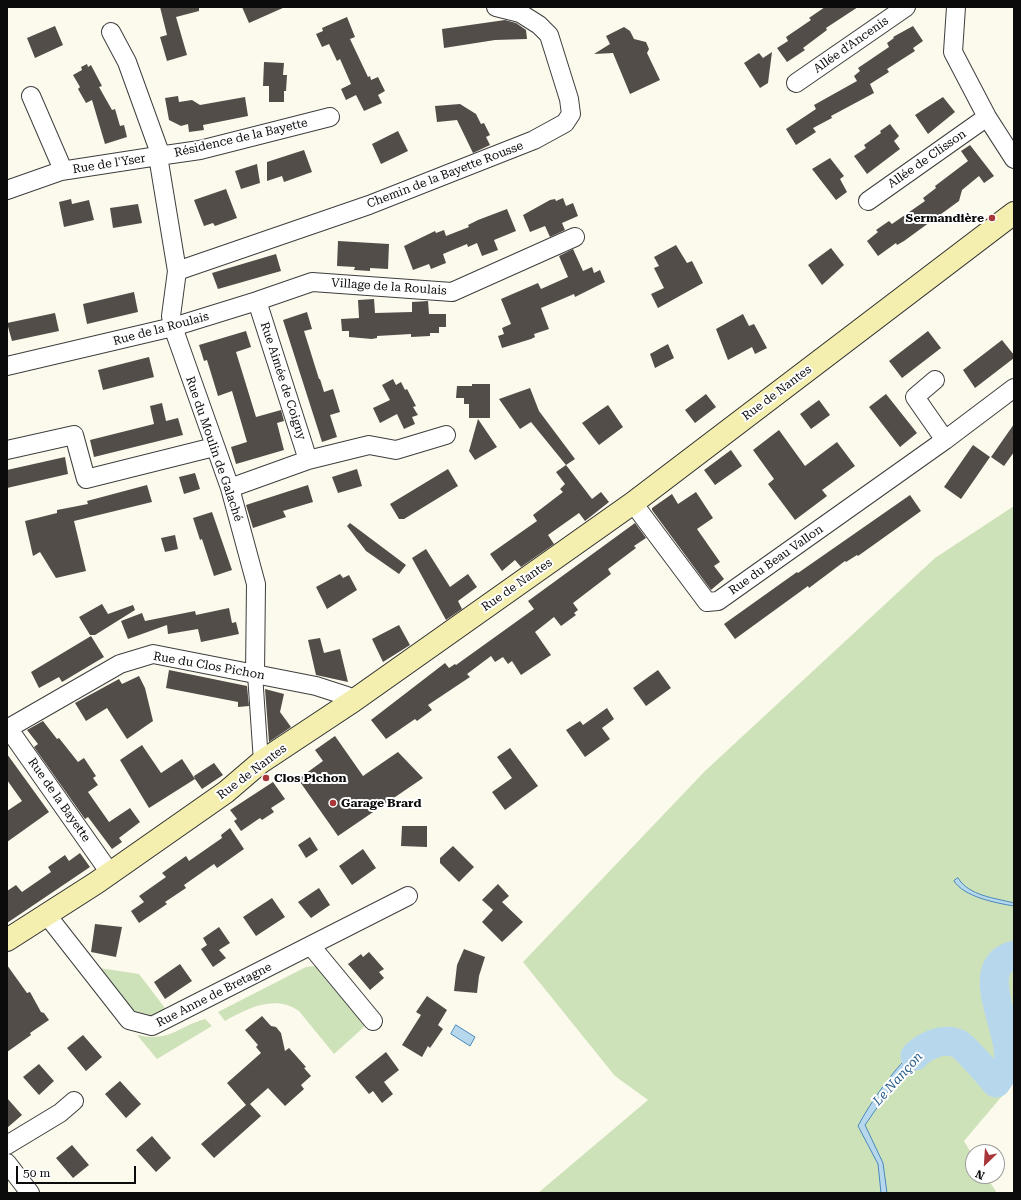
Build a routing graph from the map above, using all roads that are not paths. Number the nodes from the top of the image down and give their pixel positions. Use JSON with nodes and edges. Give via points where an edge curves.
{"nodes":[{"id":1,"x":496,"y":7,"type":"edge"},
{"id":2,"x":906,"y":7,"type":"edge"},
{"id":3,"x":956,"y":7,"type":"edge"},
{"id":4,"x":111,"y":32,"type":"dead end"},
{"id":5,"x":796,"y":83,"type":"dead end"},
{"id":6,"x":31,"y":96,"type":"dead end"},
{"id":7,"x":330,"y":117,"type":"dead end"},
{"id":8,"x":987,"y":117,"type":"junction"},
{"id":9,"x":159,"y":156,"type":"junction"},
{"id":10,"x":1014,"y":159,"type":"edge"},
{"id":11,"x":61,"y":171,"type":"junction"},
{"id":12,"x":7,"y":190,"type":"edge"},
{"id":13,"x":868,"y":201,"type":"dead end"},
{"id":14,"x":1014,"y":213,"type":"edge"},
{"id":15,"x":575,"y":237,"type":"dead end"},
{"id":16,"x":177,"y":271,"type":"junction"},
{"id":17,"x":312,"y":282,"type":"joint"},
{"id":18,"x":257,"y":302,"type":"junction"},
{"id":19,"x":173,"y":327,"type":"junction"},
{"id":20,"x":7,"y":366,"type":"edge"},
{"id":21,"x":935,"y":380,"type":"dead end"},
{"id":22,"x":1014,"y":388,"type":"edge"},
{"id":23,"x":446,"y":435,"type":"dead end"},
{"id":24,"x":944,"y":440,"type":"junction"},
{"id":25,"x":214,"y":447,"type":"junction"},
{"id":26,"x":7,"y":450,"type":"edge"},
{"id":27,"x":308,"y":460,"type":"junction"},
{"id":28,"x":230,"y":488,"type":"junction"},
{"id":29,"x":633,"y":503,"type":"junction"},
{"id":30,"x":255,"y":674,"type":"junction"},
{"id":31,"x":353,"y":701,"type":"junction"},
{"id":32,"x":7,"y":728,"type":"edge"},
{"id":33,"x":261,"y":762,"type":"junction"},
{"id":34,"x":110,"y":873,"type":"junction"},
{"id":35,"x":408,"y":896,"type":"dead end"},
{"id":36,"x":46,"y":914,"type":"junction"},
{"id":37,"x":7,"y":940,"type":"edge"},
{"id":38,"x":311,"y":946,"type":"junction"},
{"id":39,"x":373,"y":1021,"type":"dead end"},
{"id":40,"x":74,"y":1102,"type":"dead end"},
{"id":41,"x":7,"y":1145,"type":"edge"},
{"id":42,"x":7,"y":1162,"type":"edge"},
{"id":43,"x":30,"y":1193,"type":"edge"}],
"edges":[{"from":1,"to":16,"type":"street","name":"Chemin de la Bayette Rousse","via":[[520,13],[549,35],[571,114],[566,123],[534,140],[369,205]]},
{"from":2,"to":5,"type":"street","name":"Allée d'Ancenis"},
{"from":3,"to":8,"type":"street","via":[[953,52]]},
{"from":4,"to":9,"type":"street","via":[[127,62]]},
{"from":6,"to":11,"type":"street","name":"Rue de l'Yser","via":[[60,163]]},
{"from":7,"to":9,"type":"street","name":"Résidence de la Bayette","via":[[200,150]]},
{"from":8,"to":10,"type":"street"},
{"from":8,"to":13,"type":"street","name":"Allée de Clisson"},
{"from":9,"to":11,"type":"street","name":"Rue de l'Yser"},
{"from":9,"to":16,"type":"street","name":"Résidence de la Bayette"},
{"from":11,"to":12,"type":"street","name":"Rue de l'Yser"},
{"from":14,"to":29,"type":"main road","name":"Rue de Nantes"},
{"from":15,"to":17,"type":"street","name":"Village de la Roulais","via":[[452,292]]},
{"from":16,"to":19,"type":"street","name":"Résidence de la Bayette","via":[[171,316]]},
{"from":17,"to":18,"type":"street","name":"Rue de la Roulais"},
{"from":18,"to":19,"type":"street","name":"Rue de la Roulais"},
{"from":18,"to":27,"type":"street","name":"Rue Aimée de Coigny"},
{"from":19,"to":20,"type":"street","name":"Rue de la Roulais"},
{"from":19,"to":25,"type":"street","name":"Rue du Moulin de Galaché"},
{"from":21,"to":24,"type":"street","via":[[915,398]]},
{"from":22,"to":24,"type":"street","name":"Rue du Beau Vallon"},
{"from":23,"to":27,"type":"street","via":[[396,450],[369,444]]},
{"from":24,"to":29,"type":"street","name":"Rue du Beau Vallon","via":[[718,601],[707,602]]},
{"from":25,"to":26,"type":"street","via":[[86,479],[74,435]]},
{"from":25,"to":28,"type":"street","name":"Rue du Moulin de Galaché"},
{"from":27,"to":28,"type":"street"},
{"from":28,"to":30,"type":"street","name":"Rue du Moulin de Galaché","via":[[256,584]]},
{"from":29,"to":31,"type":"main road","name":"Rue de Nantes"},
{"from":30,"to":31,"type":"street","name":"Rue du Clos Pichon","via":[[316,686],[347,696]]},
{"from":30,"to":32,"type":"street","name":"Rue du Clos Pichon","via":[[153,654],[120,664]]},
{"from":30,"to":33,"type":"street","name":"Rue du Moulin de Galaché"},
{"from":31,"to":33,"type":"main road","name":"Rue de Nantes"},
{"from":32,"to":34,"type":"street","name":"Rue de la Bayette"},
{"from":33,"to":34,"type":"main road","name":"Rue de Nantes","via":[[226,792]]},
{"from":34,"to":36,"type":"main road","name":"Rue de Nantes"},
{"from":35,"to":38,"type":"street","name":"Rue Anne de Bretagne"},
{"from":36,"to":37,"type":"main road","name":"Rue de Nantes"},
{"from":36,"to":38,"type":"street","name":"Rue Anne de Bretagne","via":[[129,1020],[152,1026]]},
{"from":38,"to":39,"type":"street"},
{"from":40,"to":41,"type":"street"},
{"from":42,"to":43,"type":"street"}]}
